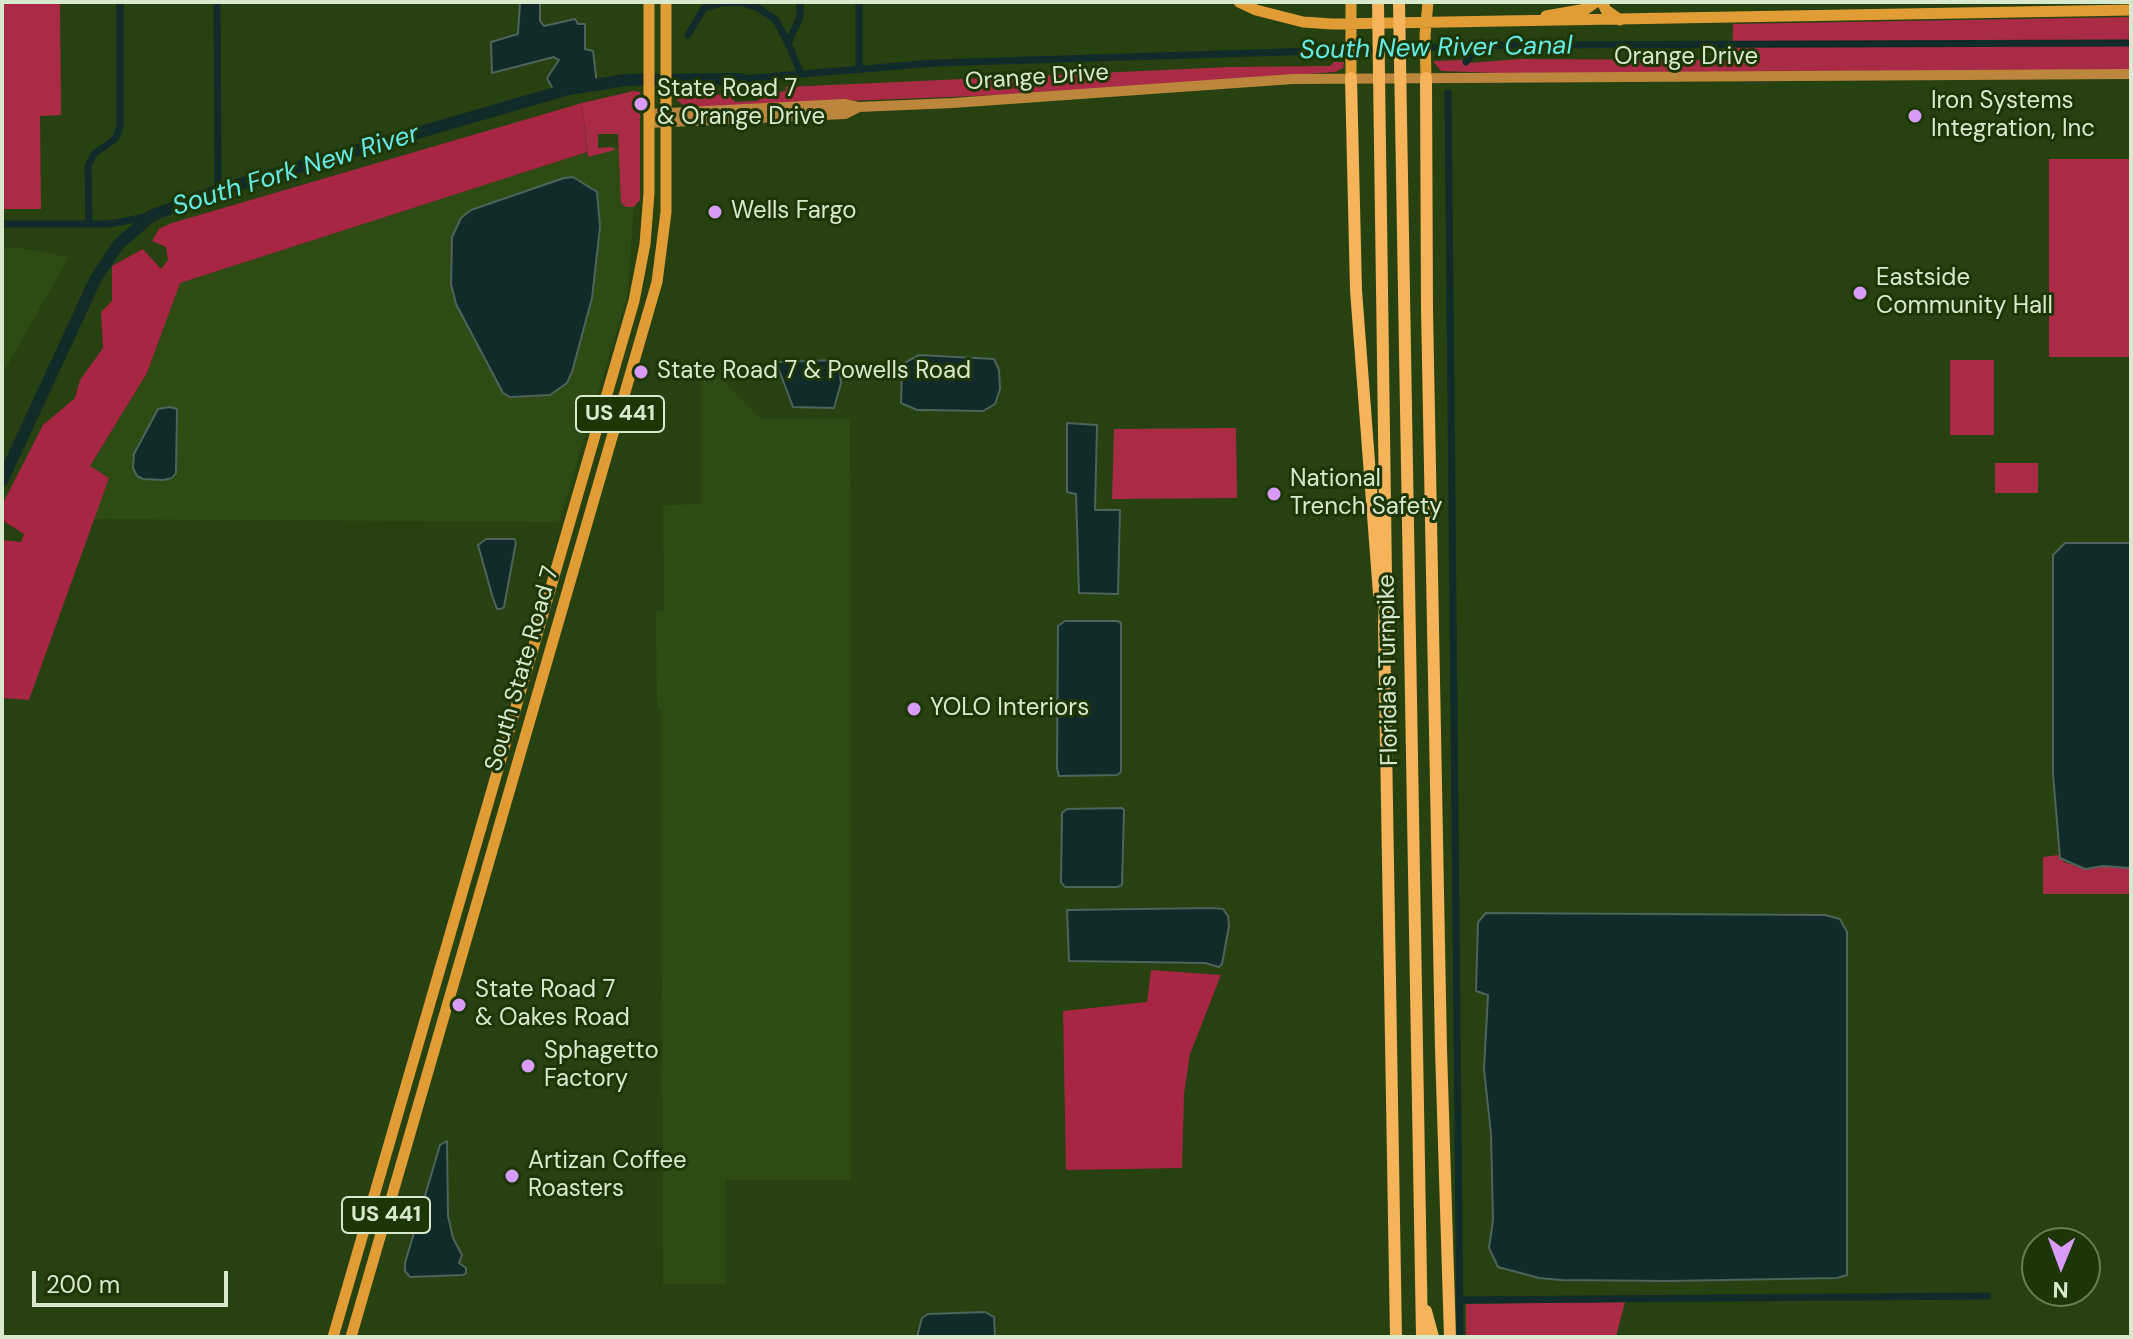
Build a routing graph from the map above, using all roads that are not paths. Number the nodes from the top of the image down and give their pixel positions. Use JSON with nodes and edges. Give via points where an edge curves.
{"nodes":[{"id":1,"x":649,"y":2,"type":"edge"},
{"id":2,"x":666,"y":2,"type":"edge"},
{"id":3,"x":1239,"y":2,"type":"edge"},
{"id":4,"x":1351,"y":2,"type":"edge"},
{"id":5,"x":1378,"y":2,"type":"edge"},
{"id":6,"x":1399,"y":2,"type":"edge"},
{"id":7,"x":1428,"y":2,"type":"edge"},
{"id":8,"x":1599,"y":2,"type":"edge"},
{"id":9,"x":2034,"y":2,"type":"edge"},
{"id":10,"x":2050,"y":6,"type":"edge"},
{"id":11,"x":2131,"y":10,"type":"edge"},
{"id":12,"x":2007,"y":11,"type":"junction"},
{"id":13,"x":1620,"y":20,"type":"junction"},
{"id":14,"x":1522,"y":22,"type":"junction"},
{"id":15,"x":1425,"y":29,"type":"junction"},
{"id":16,"x":1350,"y":30,"type":"junction"},
{"id":17,"x":2131,"y":74,"type":"edge"},
{"id":18,"x":1351,"y":78,"type":"junction"},
{"id":19,"x":1426,"y":78,"type":"junction"},
{"id":20,"x":771,"y":107,"type":"junction"},
{"id":21,"x":858,"y":107,"type":"junction"},
{"id":22,"x":649,"y":118,"type":"junction"},
{"id":23,"x":666,"y":118,"type":"junction"},
{"id":24,"x":757,"y":119,"type":"junction"},
{"id":25,"x":634,"y":301,"type":"junction"},
{"id":26,"x":643,"y":333,"type":"junction"},
{"id":27,"x":1384,"y":625,"type":"junction"},
{"id":28,"x":473,"y":857,"type":"junction"},
{"id":29,"x":482,"y":886,"type":"junction"},
{"id":30,"x":1421,"y":1296,"type":"junction"},
{"id":31,"x":332,"y":1337,"type":"edge"},
{"id":32,"x":351,"y":1337,"type":"edge"},
{"id":33,"x":1396,"y":1337,"type":"edge"},
{"id":34,"x":1422,"y":1337,"type":"edge"},
{"id":35,"x":1433,"y":1337,"type":"edge"},
{"id":36,"x":1450,"y":1337,"type":"edge"}],
"edges":[{"from":1,"to":22,"type":"main road","name":"South State Road 7","number":"US 441"},
{"from":2,"to":23,"type":"main road","name":"South State Road 7","number":"US 441"},
{"from":3,"to":16,"type":"main road"},
{"from":4,"to":16,"type":"main road"},
{"from":5,"to":27,"type":"highway","name":"Florida's Turnpike"},
{"from":6,"to":30,"type":"highway","name":"Florida's Turnpike"},
{"from":7,"to":15,"type":"main road"},
{"from":8,"to":13,"type":"main road"},
{"from":8,"to":14,"type":"main road"},
{"from":9,"to":12,"type":"main road"},
{"from":10,"to":11,"type":"main road"},
{"from":10,"to":12,"type":"main road"},
{"from":12,"to":13,"type":"main road"},
{"from":13,"to":14,"type":"main road"},
{"from":14,"to":15,"type":"main road"},
{"from":15,"to":16,"type":"main road"},
{"from":15,"to":19,"type":"main road"},
{"from":16,"to":18,"type":"main road"},
{"from":17,"to":19,"type":"street","name":"Orange Drive"},
{"from":18,"to":19,"type":"street","name":"Orange Drive"},
{"from":18,"to":21,"type":"street","name":"Orange Drive"},
{"from":18,"to":27,"type":"highway","via":[[1356,290]]},
{"from":19,"to":36,"type":"highway"},
{"from":20,"to":21,"type":"street","name":"Orange Drive"},
{"from":20,"to":23,"type":"street","name":"Orange Drive"},
{"from":20,"to":24,"type":"street"},
{"from":21,"to":24,"type":"street","name":"Orange Drive","via":[[845,114]]},
{"from":22,"to":23,"type":"street","name":"Orange Drive"},
{"from":22,"to":25,"type":"main road","name":"South State Road 7","number":"US 441","via":[[647,229]]},
{"from":23,"to":24,"type":"street","name":"Orange Drive"},
{"from":23,"to":26,"type":"main road","name":"South State Road 7","number":"US 441","via":[[664,235]]},
{"from":25,"to":26,"type":"main road"},
{"from":25,"to":28,"type":"main road","name":"South State Road 7","number":"US 441"},
{"from":26,"to":29,"type":"main road","name":"South State Road 7","number":"US 441"},
{"from":27,"to":33,"type":"highway","name":"Florida's Turnpike"},
{"from":28,"to":29,"type":"main road"},
{"from":28,"to":31,"type":"main road","name":"South State Road 7","number":"US 441"},
{"from":29,"to":32,"type":"main road","name":"South State Road 7","number":"US 441"},
{"from":30,"to":34,"type":"highway","name":"Florida's Turnpike"},
{"from":30,"to":35,"type":"highway"}]}
